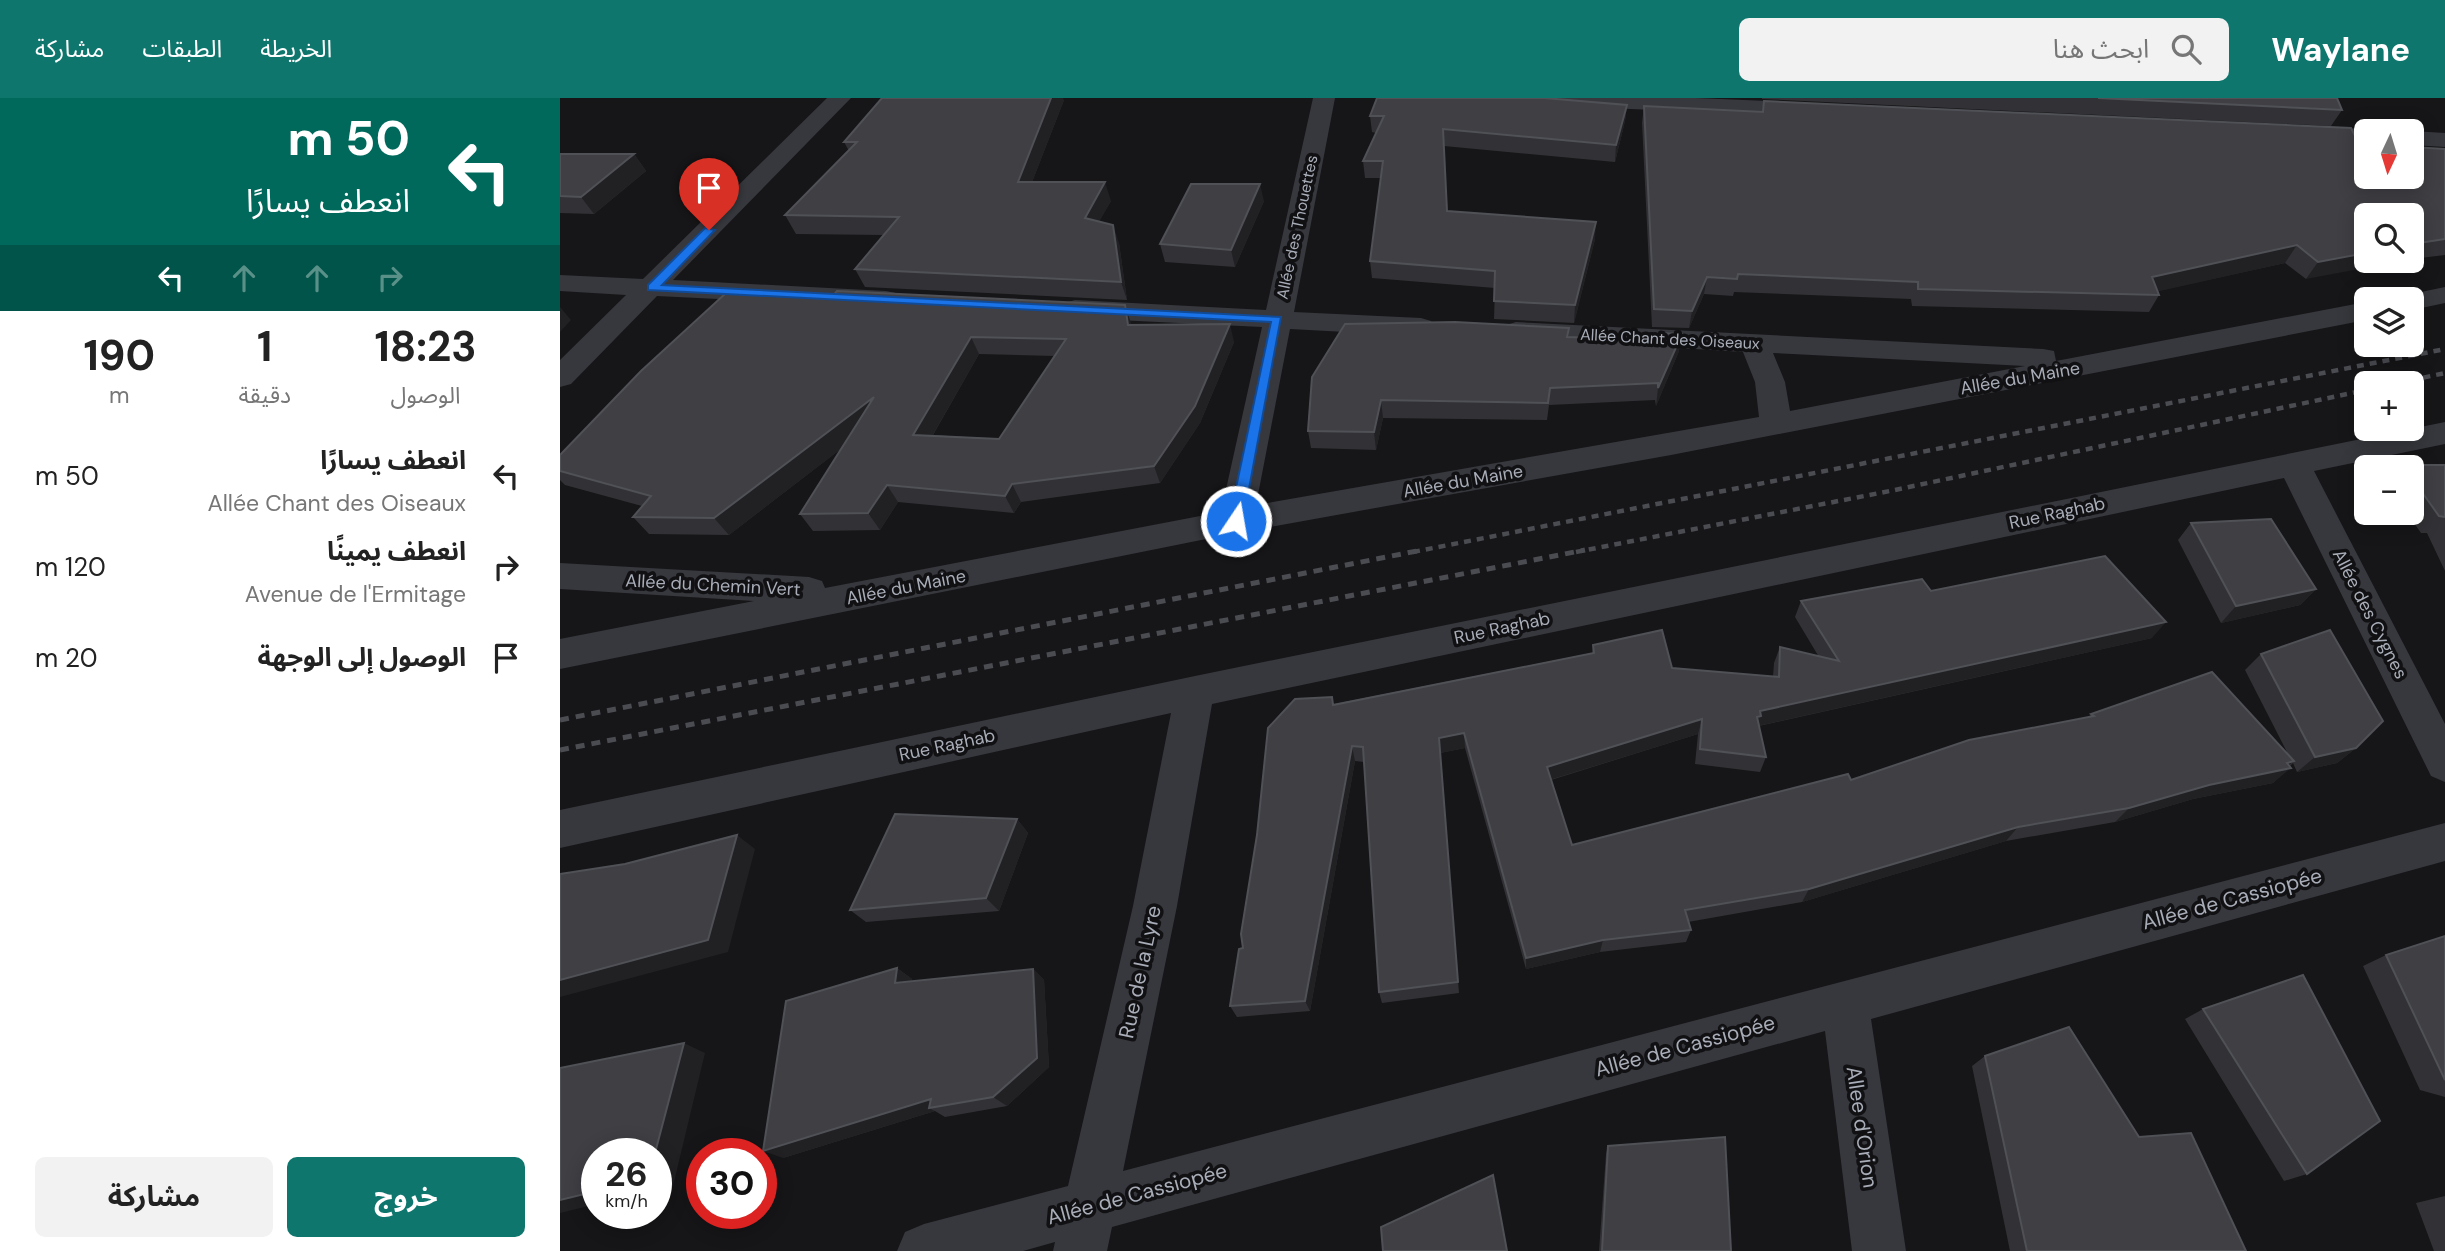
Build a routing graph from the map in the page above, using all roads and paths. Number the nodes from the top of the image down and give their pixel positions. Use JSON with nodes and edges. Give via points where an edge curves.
{"nodes":[{"id":1,"x":840,"y":98,"type":"edge"},
{"id":2,"x":1324,"y":98,"type":"edge"},
{"id":3,"x":1539,"y":98,"type":"edge"},
{"id":4,"x":1830,"y":111,"type":"edge"},
{"id":5,"x":2284,"y":132,"type":"edge"},
{"id":6,"x":2354,"y":135,"type":"edge"},
{"id":7,"x":2424,"y":139,"type":"edge"},
{"id":8,"x":2445,"y":140,"type":"edge"},
{"id":9,"x":560,"y":283,"type":"edge"},
{"id":10,"x":652,"y":288,"type":"junction"},
{"id":11,"x":2445,"y":295,"type":"edge"},
{"id":12,"x":2424,"y":299,"type":"edge"},
{"id":13,"x":916,"y":301,"type":"edge"},
{"id":14,"x":1041,"y":307,"type":"edge"},
{"id":15,"x":2354,"y":313,"type":"edge"},
{"id":16,"x":1277,"y":319,"type":"junction"},
{"id":17,"x":1454,"y":328,"type":"edge"},
{"id":18,"x":1495,"y":330,"type":"edge"},
{"id":19,"x":1753,"y":343,"type":"junction"},
{"id":20,"x":2108,"y":362,"type":"junction"},
{"id":21,"x":560,"y":377,"type":"edge"},
{"id":22,"x":1775,"y":423,"type":"junction"},
{"id":23,"x":2445,"y":433,"type":"edge"},
{"id":24,"x":2294,"y":464,"type":"junction"},
{"id":25,"x":1236,"y":521,"type":"junction"},
{"id":26,"x":560,"y":576,"type":"edge"},
{"id":27,"x":867,"y":594,"type":"junction"},
{"id":28,"x":560,"y":654,"type":"edge"},
{"id":29,"x":1195,"y":692,"type":"junction"},
{"id":30,"x":2445,"y":764,"type":"edge"},
{"id":31,"x":560,"y":829,"type":"edge"},
{"id":32,"x":2445,"y":842,"type":"edge"},
{"id":33,"x":1845,"y":1003,"type":"junction"},
{"id":34,"x":1085,"y":1229,"type":"edge"},
{"id":35,"x":924,"y":1251,"type":"edge"},
{"id":36,"x":1880,"y":1251,"type":"edge"}],
"edges":[{"from":1,"to":10,"type":"street"},
{"from":2,"to":16,"type":"street","name":"Allée des Thouettes"},
{"from":3,"to":4,"type":"street"},
{"from":5,"to":6,"type":"street"},
{"from":7,"to":8,"type":"street"},
{"from":9,"to":10,"type":"street"},
{"from":10,"to":13,"type":"street"},
{"from":10,"to":21,"type":"street"},
{"from":11,"to":12,"type":"street"},
{"from":14,"to":16,"type":"street"},
{"from":15,"to":20,"type":"street","name":"Allée du Maine"},
{"from":16,"to":17,"type":"street"},
{"from":16,"to":25,"type":"street","name":"Allée des Thouettes"},
{"from":18,"to":19,"type":"street","name":"Allée Chant des Oiseaux"},
{"from":19,"to":20,"type":"street","name":"Allée Chant des Oiseaux"},
{"from":19,"to":22,"type":"street","via":[[1775,398]]},
{"from":20,"to":22,"type":"street","name":"Allée du Maine"},
{"from":22,"to":25,"type":"street","name":"Allée du Maine"},
{"from":23,"to":24,"type":"street","name":"Rue Raghab"},
{"from":24,"to":29,"type":"street","name":"Rue Raghab"},
{"from":24,"to":30,"type":"street","name":"Allée des Cygnes"},
{"from":25,"to":27,"type":"street","name":"Allée du Maine"},
{"from":26,"to":27,"type":"street","name":"Allée du Chemin Vert"},
{"from":27,"to":28,"type":"street","name":"Allée du Maine"},
{"from":29,"to":31,"type":"street","name":"Rue Raghab"},
{"from":29,"to":34,"type":"street","name":"Rue de la Lyre","via":[[1155,906]]},
{"from":32,"to":33,"type":"street","name":"Allée de Cassiopée"},
{"from":33,"to":34,"type":"street","name":"Allée de Cassiopée"},
{"from":33,"to":36,"type":"street","name":"Allee d'Orion"},
{"from":34,"to":35,"type":"street","name":"Allée de Cassiopée"}]}
